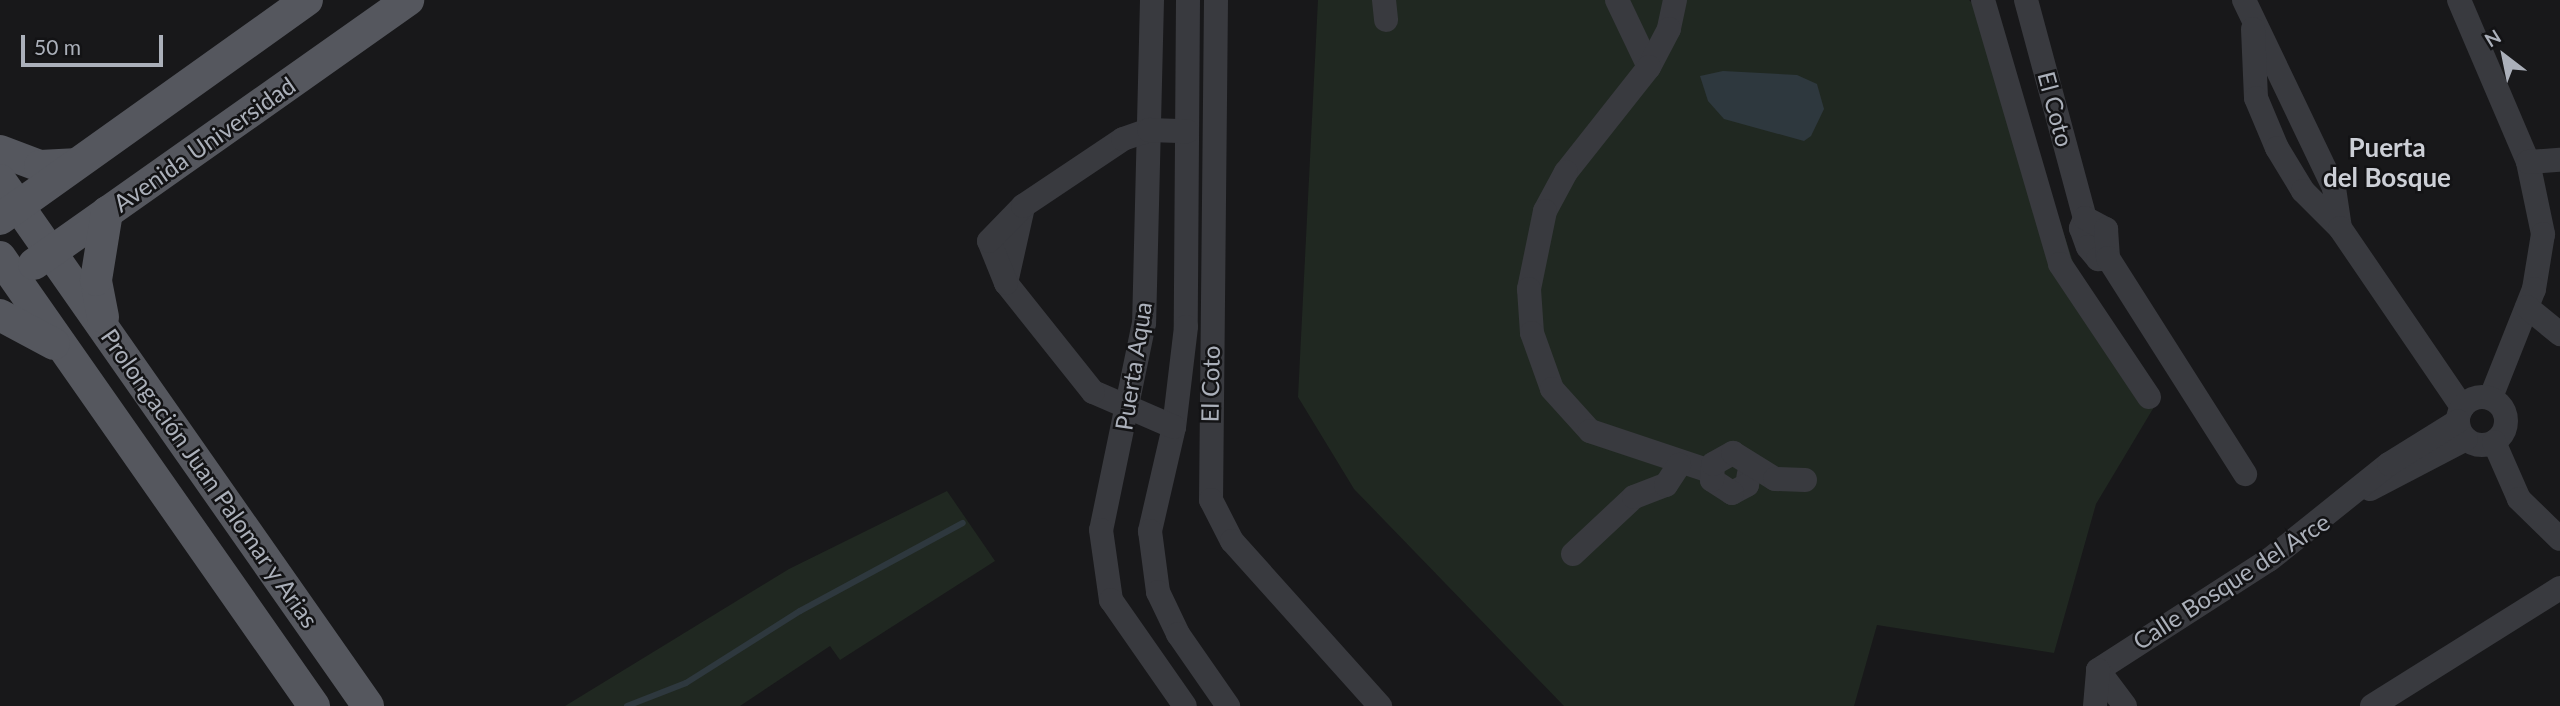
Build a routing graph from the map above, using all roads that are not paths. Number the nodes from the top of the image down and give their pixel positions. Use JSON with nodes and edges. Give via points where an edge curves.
{"nodes":[{"id":1,"x":307,"y":0,"type":"edge"},
{"id":2,"x":408,"y":0,"type":"edge"},
{"id":3,"x":1152,"y":0,"type":"edge"},
{"id":4,"x":1188,"y":0,"type":"edge"},
{"id":5,"x":1216,"y":0,"type":"edge"},
{"id":6,"x":1618,"y":0,"type":"edge"},
{"id":7,"x":1675,"y":0,"type":"edge"},
{"id":8,"x":1983,"y":0,"type":"edge"},
{"id":9,"x":2026,"y":0,"type":"edge"},
{"id":10,"x":2244,"y":0,"type":"edge"},
{"id":11,"x":2459,"y":0,"type":"edge"},
{"id":12,"x":2253,"y":29,"type":"junction"},
{"id":13,"x":1649,"y":67,"type":"junction"},
{"id":14,"x":1149,"y":130,"type":"junction"},
{"id":15,"x":1187,"y":131,"type":"junction"},
{"id":16,"x":0,"y":151,"type":"edge"},
{"id":17,"x":2560,"y":160,"type":"edge"},
{"id":18,"x":2528,"y":162,"type":"junction"},
{"id":19,"x":74,"y":164,"type":"junction"},
{"id":20,"x":0,"y":180,"type":"edge"},
{"id":21,"x":9,"y":212,"type":"edge"},
{"id":22,"x":107,"y":212,"type":"junction"},
{"id":23,"x":2340,"y":228,"type":"junction"},
{"id":24,"x":51,"y":252,"type":"junction"},
{"id":25,"x":5,"y":274,"type":"edge"},
{"id":26,"x":2527,"y":307,"type":"junction"},
{"id":27,"x":0,"y":315,"type":"edge"},
{"id":28,"x":105,"y":325,"type":"junction"},
{"id":29,"x":2560,"y":334,"type":"edge"},
{"id":30,"x":69,"y":355,"type":"junction"},
{"id":31,"x":2148,"y":397,"type":"dead end"},
{"id":32,"x":2491,"y":397,"type":"junction"},
{"id":33,"x":1128,"y":408,"type":"junction"},
{"id":34,"x":2462,"y":422,"type":"junction"},
{"id":35,"x":1174,"y":427,"type":"junction"},
{"id":36,"x":2494,"y":442,"type":"junction"},
{"id":37,"x":1679,"y":465,"type":"junction"},
{"id":38,"x":2245,"y":474,"type":"dead end"},
{"id":39,"x":1805,"y":480,"type":"dead end"},
{"id":40,"x":2560,"y":539,"type":"edge"},
{"id":41,"x":1573,"y":554,"type":"dead end"},
{"id":42,"x":2560,"y":588,"type":"edge"},
{"id":43,"x":2098,"y":670,"type":"junction"},
{"id":44,"x":314,"y":706,"type":"edge"},
{"id":45,"x":368,"y":706,"type":"edge"},
{"id":46,"x":1185,"y":706,"type":"edge"},
{"id":47,"x":1228,"y":706,"type":"edge"},
{"id":48,"x":1380,"y":706,"type":"edge"},
{"id":49,"x":2095,"y":706,"type":"edge"},
{"id":50,"x":2125,"y":706,"type":"edge"},
{"id":51,"x":2372,"y":706,"type":"edge"}],
"edges":[{"from":1,"to":19,"type":"main road"},
{"from":2,"to":22,"type":"main road","name":"Avenida Universidad"},
{"from":3,"to":14,"type":"street","name":"Puerta Aqua"},
{"from":4,"to":15,"type":"street","name":"Puerta Aqua"},
{"from":5,"to":48,"type":"street","name":"El Coto","via":[[1212,500],[1232,541]]},
{"from":6,"to":13,"type":"street"},
{"from":7,"to":13,"type":"street","via":[[1669,29]]},
{"from":8,"to":31,"type":"street","via":[[2060,264]]},
{"from":9,"to":38,"type":"street","name":"El Coto","via":[[2085,218],[2106,229],[2108,258]]},
{"from":10,"to":12,"type":"street"},
{"from":11,"to":18,"type":"street"},
{"from":12,"to":23,"type":"street","via":[[2273,54],[2334,188]]},
{"from":12,"to":23,"type":"street","via":[[2256,98],[2277,148],[2303,191]]},
{"from":13,"to":37,"type":"street","via":[[1566,172],[1545,211],[1529,289],[1532,333],[1552,389],[1576,419],[1604,440]]},
{"from":14,"to":15,"type":"street"},
{"from":14,"to":33,"type":"street","name":"Puerta Aqua","via":[[1144,323]]},
{"from":14,"to":33,"type":"street","via":[[1123,139],[1023,206],[989,241],[1006,283],[1093,392]]},
{"from":15,"to":35,"type":"street","name":"Puerta Aqua","via":[[1186,327]]},
{"from":16,"to":19,"type":"main road","via":[[40,166]]},
{"from":17,"to":18,"type":"street"},
{"from":18,"to":26,"type":"street","via":[[2543,234]]},
{"from":19,"to":21,"type":"main road"},
{"from":20,"to":21,"type":"main road","name":"Prolongación Juan Palomar y Arias"},
{"from":21,"to":24,"type":"main road","name":"Prolongación Juan Palomar y Arias"},
{"from":22,"to":24,"type":"main road","name":"Avenida Universidad"},
{"from":22,"to":28,"type":"main road","via":[[96,281]]},
{"from":23,"to":34,"type":"street"},
{"from":24,"to":25,"type":"main road","name":"Avenida Universidad"},
{"from":24,"to":28,"type":"main road","name":"Prolongación Juan Palomar y Arias"},
{"from":25,"to":30,"type":"main road","name":"Prolongación Juan Palomar y Arias"},
{"from":26,"to":29,"type":"street"},
{"from":26,"to":32,"type":"street"},
{"from":27,"to":30,"type":"main road"},
{"from":28,"to":45,"type":"main road","name":"Prolongación Juan Palomar y Arias"},
{"from":30,"to":44,"type":"main road","name":"Prolongación Juan Palomar y Arias"},
{"from":32,"to":34,"type":"street","name":"Calle Bosque del Arce","via":[[2475,397]]},
{"from":32,"to":36,"type":"street","via":[[2506,413],[2503,435]]},
{"from":33,"to":35,"type":"street"},
{"from":33,"to":46,"type":"street","name":"Puerta Aqua","via":[[1101,530],[1111,600]]},
{"from":34,"to":36,"type":"street"},
{"from":34,"to":43,"type":"street","name":"Calle Bosque del Arce","via":[[2389,464],[2363,491]]},
{"from":35,"to":47,"type":"street","name":"Puerta Aqua","via":[[1150,531],[1158,592],[1178,634]]},
{"from":36,"to":40,"type":"street","via":[[2519,499]]},
{"from":37,"to":39,"type":"street","via":[[1710,471],[1725,453],[1741,455],[1750,468],[1775,480]]},
{"from":37,"to":41,"type":"street","via":[[1666,485],[1634,498]]},
{"from":42,"to":51,"type":"street"},
{"from":43,"to":49,"type":"street"},
{"from":43,"to":50,"type":"street"}]}
